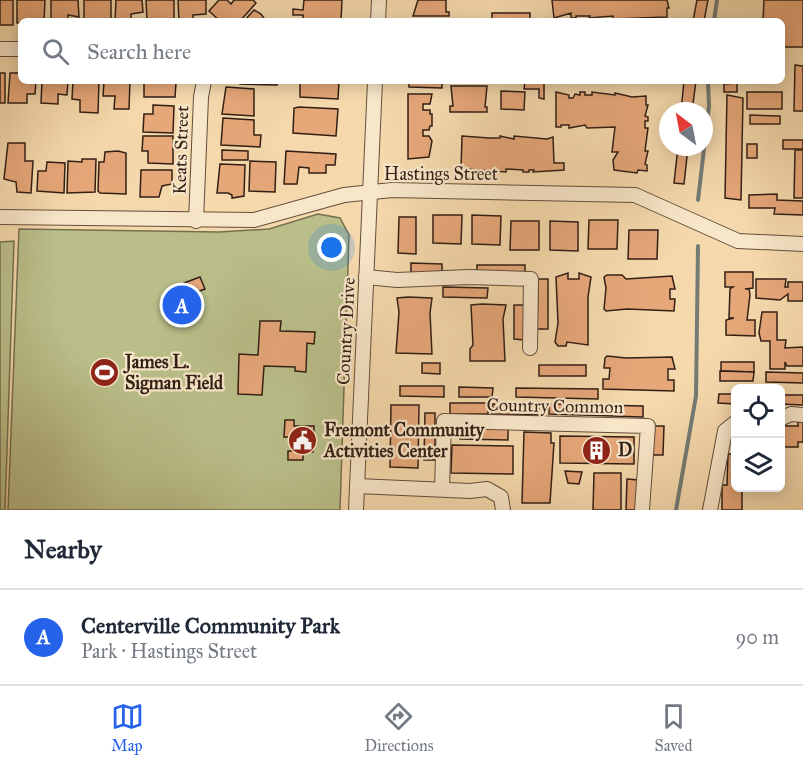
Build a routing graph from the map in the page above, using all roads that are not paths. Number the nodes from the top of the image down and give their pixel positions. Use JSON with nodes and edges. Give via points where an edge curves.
{"nodes":[{"id":1,"x":379,"y":0,"type":"edge"},
{"id":2,"x":378,"y":18,"type":"edge"},
{"id":3,"x":0,"y":49,"type":"edge"},
{"id":4,"x":18,"y":49,"type":"edge"},
{"id":5,"x":203,"y":84,"type":"edge"},
{"id":6,"x":375,"y":84,"type":"edge"},
{"id":7,"x":370,"y":193,"type":"junction"},
{"id":8,"x":0,"y":217,"type":"edge"},
{"id":9,"x":196,"y":221,"type":"junction"},
{"id":10,"x":803,"y":244,"type":"edge"},
{"id":11,"x":366,"y":277,"type":"junction"},
{"id":12,"x":530,"y":348,"type":"dead end"},
{"id":13,"x":803,"y":415,"type":"edge"},
{"id":14,"x":785,"y":417,"type":"edge"},
{"id":15,"x":731,"y":426,"type":"edge"},
{"id":16,"x":357,"y":486,"type":"junction"},
{"id":17,"x":442,"y":489,"type":"junction"},
{"id":18,"x":356,"y":510,"type":"edge"},
{"id":19,"x":503,"y":510,"type":"edge"},
{"id":20,"x":642,"y":510,"type":"edge"},
{"id":21,"x":710,"y":510,"type":"edge"}],
"edges":[{"from":1,"to":2,"type":"street"},
{"from":3,"to":4,"type":"street"},
{"from":5,"to":9,"type":"street","name":"Keats Street"},
{"from":6,"to":7,"type":"street","name":"Country Drive"},
{"from":7,"to":9,"type":"street","name":"Hastings Street","via":[[344,195],[254,220]]},
{"from":7,"to":10,"type":"street","name":"Hastings Street","via":[[392,190],[634,195],[738,242]]},
{"from":7,"to":11,"type":"street","name":"Country Drive"},
{"from":8,"to":9,"type":"street","name":"Hastings Street"},
{"from":11,"to":12,"type":"street","via":[[531,279]]},
{"from":11,"to":16,"type":"street","name":"Country Drive"},
{"from":13,"to":14,"type":"street"},
{"from":15,"to":21,"type":"street","via":[[725,431]]},
{"from":16,"to":17,"type":"street"},
{"from":16,"to":18,"type":"street","name":"Country Drive"},
{"from":17,"to":19,"type":"street","via":[[487,489],[501,497]]},
{"from":17,"to":20,"type":"street","name":"Country Common","via":[[444,421],[648,426]]}]}
